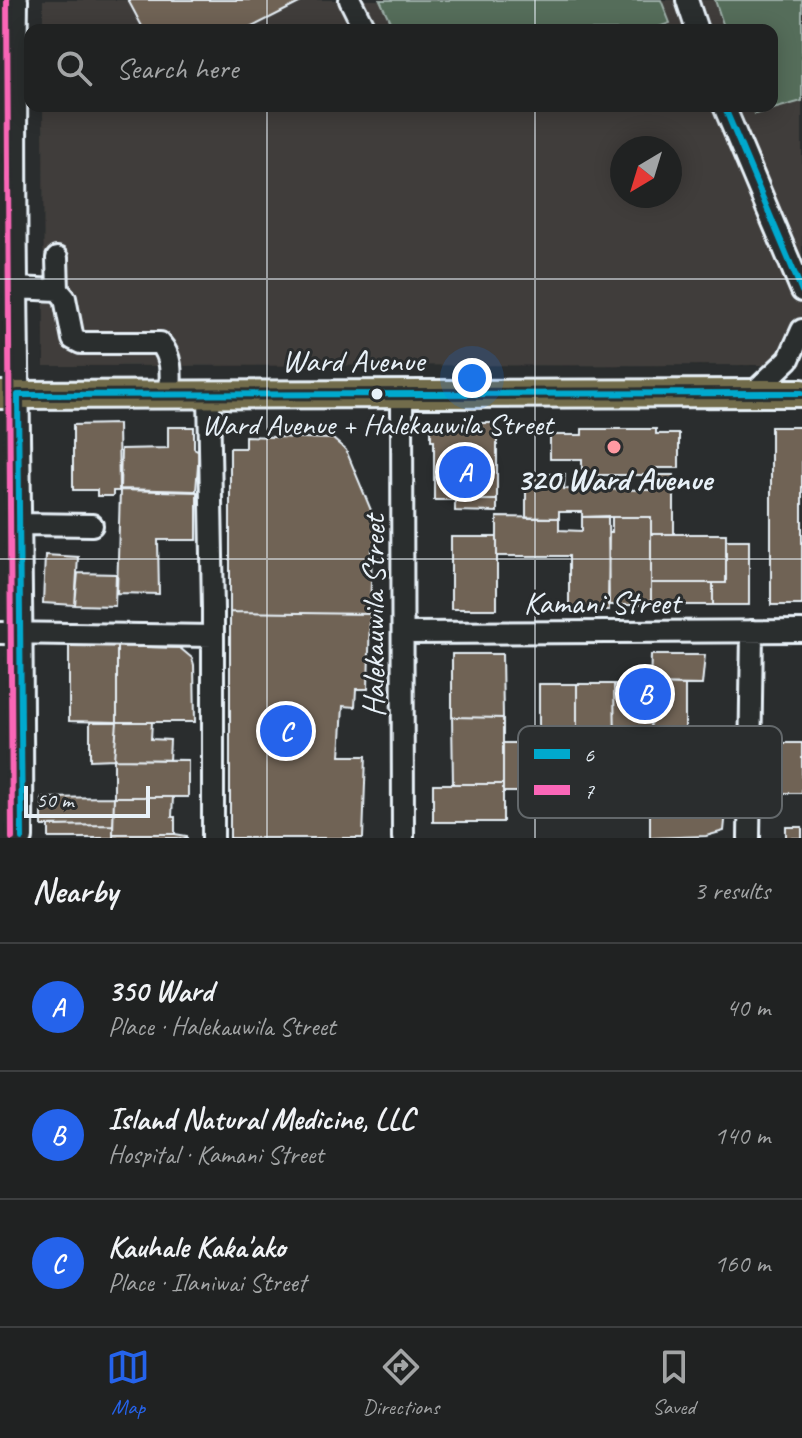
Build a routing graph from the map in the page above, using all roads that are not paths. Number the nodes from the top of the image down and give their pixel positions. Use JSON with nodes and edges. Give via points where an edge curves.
{"nodes":[{"id":1,"x":17,"y":0,"type":"edge"},
{"id":2,"x":350,"y":0,"type":"edge"},
{"id":3,"x":687,"y":0,"type":"edge"},
{"id":4,"x":362,"y":24,"type":"edge"},
{"id":5,"x":695,"y":24,"type":"edge"},
{"id":6,"x":727,"y":112,"type":"edge"},
{"id":7,"x":57,"y":258,"type":"dead end"},
{"id":8,"x":17,"y":288,"type":"junction"},
{"id":9,"x":58,"y":290,"type":"junction"},
{"id":10,"x":802,"y":291,"type":"edge"},
{"id":11,"x":802,"y":330,"type":"edge"},
{"id":12,"x":753,"y":393,"type":"junction"},
{"id":13,"x":802,"y":393,"type":"edge"},
{"id":14,"x":170,"y":394,"type":"junction"},
{"id":15,"x":209,"y":394,"type":"junction"},
{"id":16,"x":402,"y":394,"type":"junction"},
{"id":17,"x":9,"y":395,"type":"edge"},
{"id":18,"x":21,"y":524,"type":"junction"},
{"id":19,"x":92,"y":525,"type":"dead end"},
{"id":20,"x":752,"y":631,"type":"junction"},
{"id":21,"x":802,"y":631,"type":"edge"},
{"id":22,"x":10,"y":633,"type":"edge"},
{"id":23,"x":403,"y":633,"type":"junction"},
{"id":24,"x":213,"y":636,"type":"junction"},
{"id":25,"x":751,"y":726,"type":"edge"},
{"id":26,"x":749,"y":818,"type":"edge"},
{"id":27,"x":22,"y":838,"type":"edge"},
{"id":28,"x":213,"y":838,"type":"edge"},
{"id":29,"x":403,"y":838,"type":"edge"},
{"id":30,"x":749,"y":838,"type":"edge"}],
"edges":[{"from":1,"to":8,"type":"street"},
{"from":2,"to":4,"type":"street"},
{"from":3,"to":5,"type":"street"},
{"from":6,"to":10,"type":"street"},
{"from":7,"to":9,"type":"street"},
{"from":8,"to":9,"type":"street"},
{"from":8,"to":17,"type":"street"},
{"from":9,"to":14,"type":"street","via":[[65,298],[73,339],[160,343],[171,364]]},
{"from":11,"to":12,"type":"street","via":[[789,359]]},
{"from":12,"to":13,"type":"main road","name":"Ward Avenue"},
{"from":12,"to":16,"type":"main road","name":"Ward Avenue"},
{"from":14,"to":15,"type":"main road","name":"Ward Avenue"},
{"from":14,"to":17,"type":"main road","name":"Ward Avenue"},
{"from":15,"to":16,"type":"main road","name":"Ward Avenue"},
{"from":15,"to":24,"type":"street"},
{"from":16,"to":23,"type":"street","name":"Halekauwila Street"},
{"from":17,"to":18,"type":"street"},
{"from":18,"to":19,"type":"street"},
{"from":18,"to":22,"type":"street"},
{"from":20,"to":21,"type":"street","name":"Kamani Street"},
{"from":20,"to":23,"type":"street","name":"Kamani Street"},
{"from":20,"to":25,"type":"street"},
{"from":22,"to":24,"type":"street"},
{"from":22,"to":27,"type":"street"},
{"from":23,"to":29,"type":"street","name":"Halekauwila Street"},
{"from":24,"to":28,"type":"street"},
{"from":26,"to":30,"type":"street"}]}
